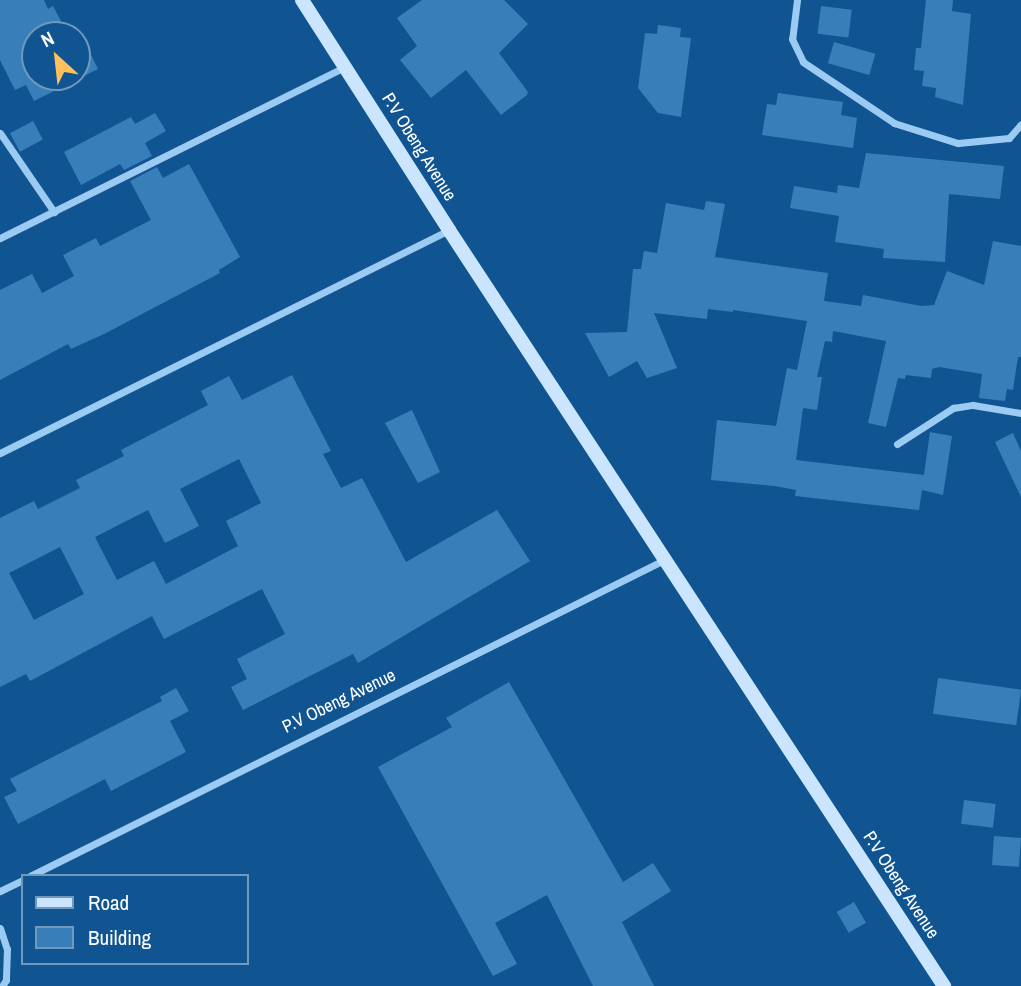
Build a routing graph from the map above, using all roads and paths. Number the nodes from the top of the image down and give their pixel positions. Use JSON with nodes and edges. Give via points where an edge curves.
{"nodes":[{"id":1,"x":302,"y":0,"type":"edge"},
{"id":2,"x":797,"y":0,"type":"edge"},
{"id":3,"x":345,"y":67,"type":"junction"},
{"id":4,"x":1021,"y":124,"type":"edge"},
{"id":5,"x":0,"y":133,"type":"edge"},
{"id":6,"x":54,"y":212,"type":"junction"},
{"id":7,"x":449,"y":230,"type":"junction"},
{"id":8,"x":0,"y":239,"type":"edge"},
{"id":9,"x":1021,"y":413,"type":"edge"},
{"id":10,"x":897,"y":444,"type":"dead end"},
{"id":11,"x":0,"y":453,"type":"edge"},
{"id":12,"x":664,"y":560,"type":"junction"},
{"id":13,"x":34,"y":874,"type":"edge"},
{"id":14,"x":21,"y":881,"type":"edge"},
{"id":15,"x":0,"y":891,"type":"edge"},
{"id":16,"x":0,"y":928,"type":"edge"},
{"id":17,"x":5,"y":984,"type":"edge"},
{"id":18,"x":943,"y":986,"type":"edge"}],
"edges":[{"from":1,"to":3,"type":"main road","name":"P.V Obeng Avenue"},
{"from":2,"to":4,"type":"street","via":[[792,40],[803,62],[894,123],[958,143],[1010,138]]},
{"from":3,"to":6,"type":"street"},
{"from":3,"to":7,"type":"main road","name":"P.V Obeng Avenue"},
{"from":5,"to":6,"type":"street"},
{"from":6,"to":8,"type":"street"},
{"from":7,"to":11,"type":"street"},
{"from":7,"to":12,"type":"main road","name":"P.V Obeng Avenue"},
{"from":9,"to":10,"type":"street","via":[[973,405],[953,408]]},
{"from":12,"to":13,"type":"street","name":"P.V Obeng Avenue"},
{"from":12,"to":18,"type":"main road","name":"P.V Obeng Avenue"},
{"from":14,"to":15,"type":"street"},
{"from":16,"to":17,"type":"street","via":[[7,949]]}]}
